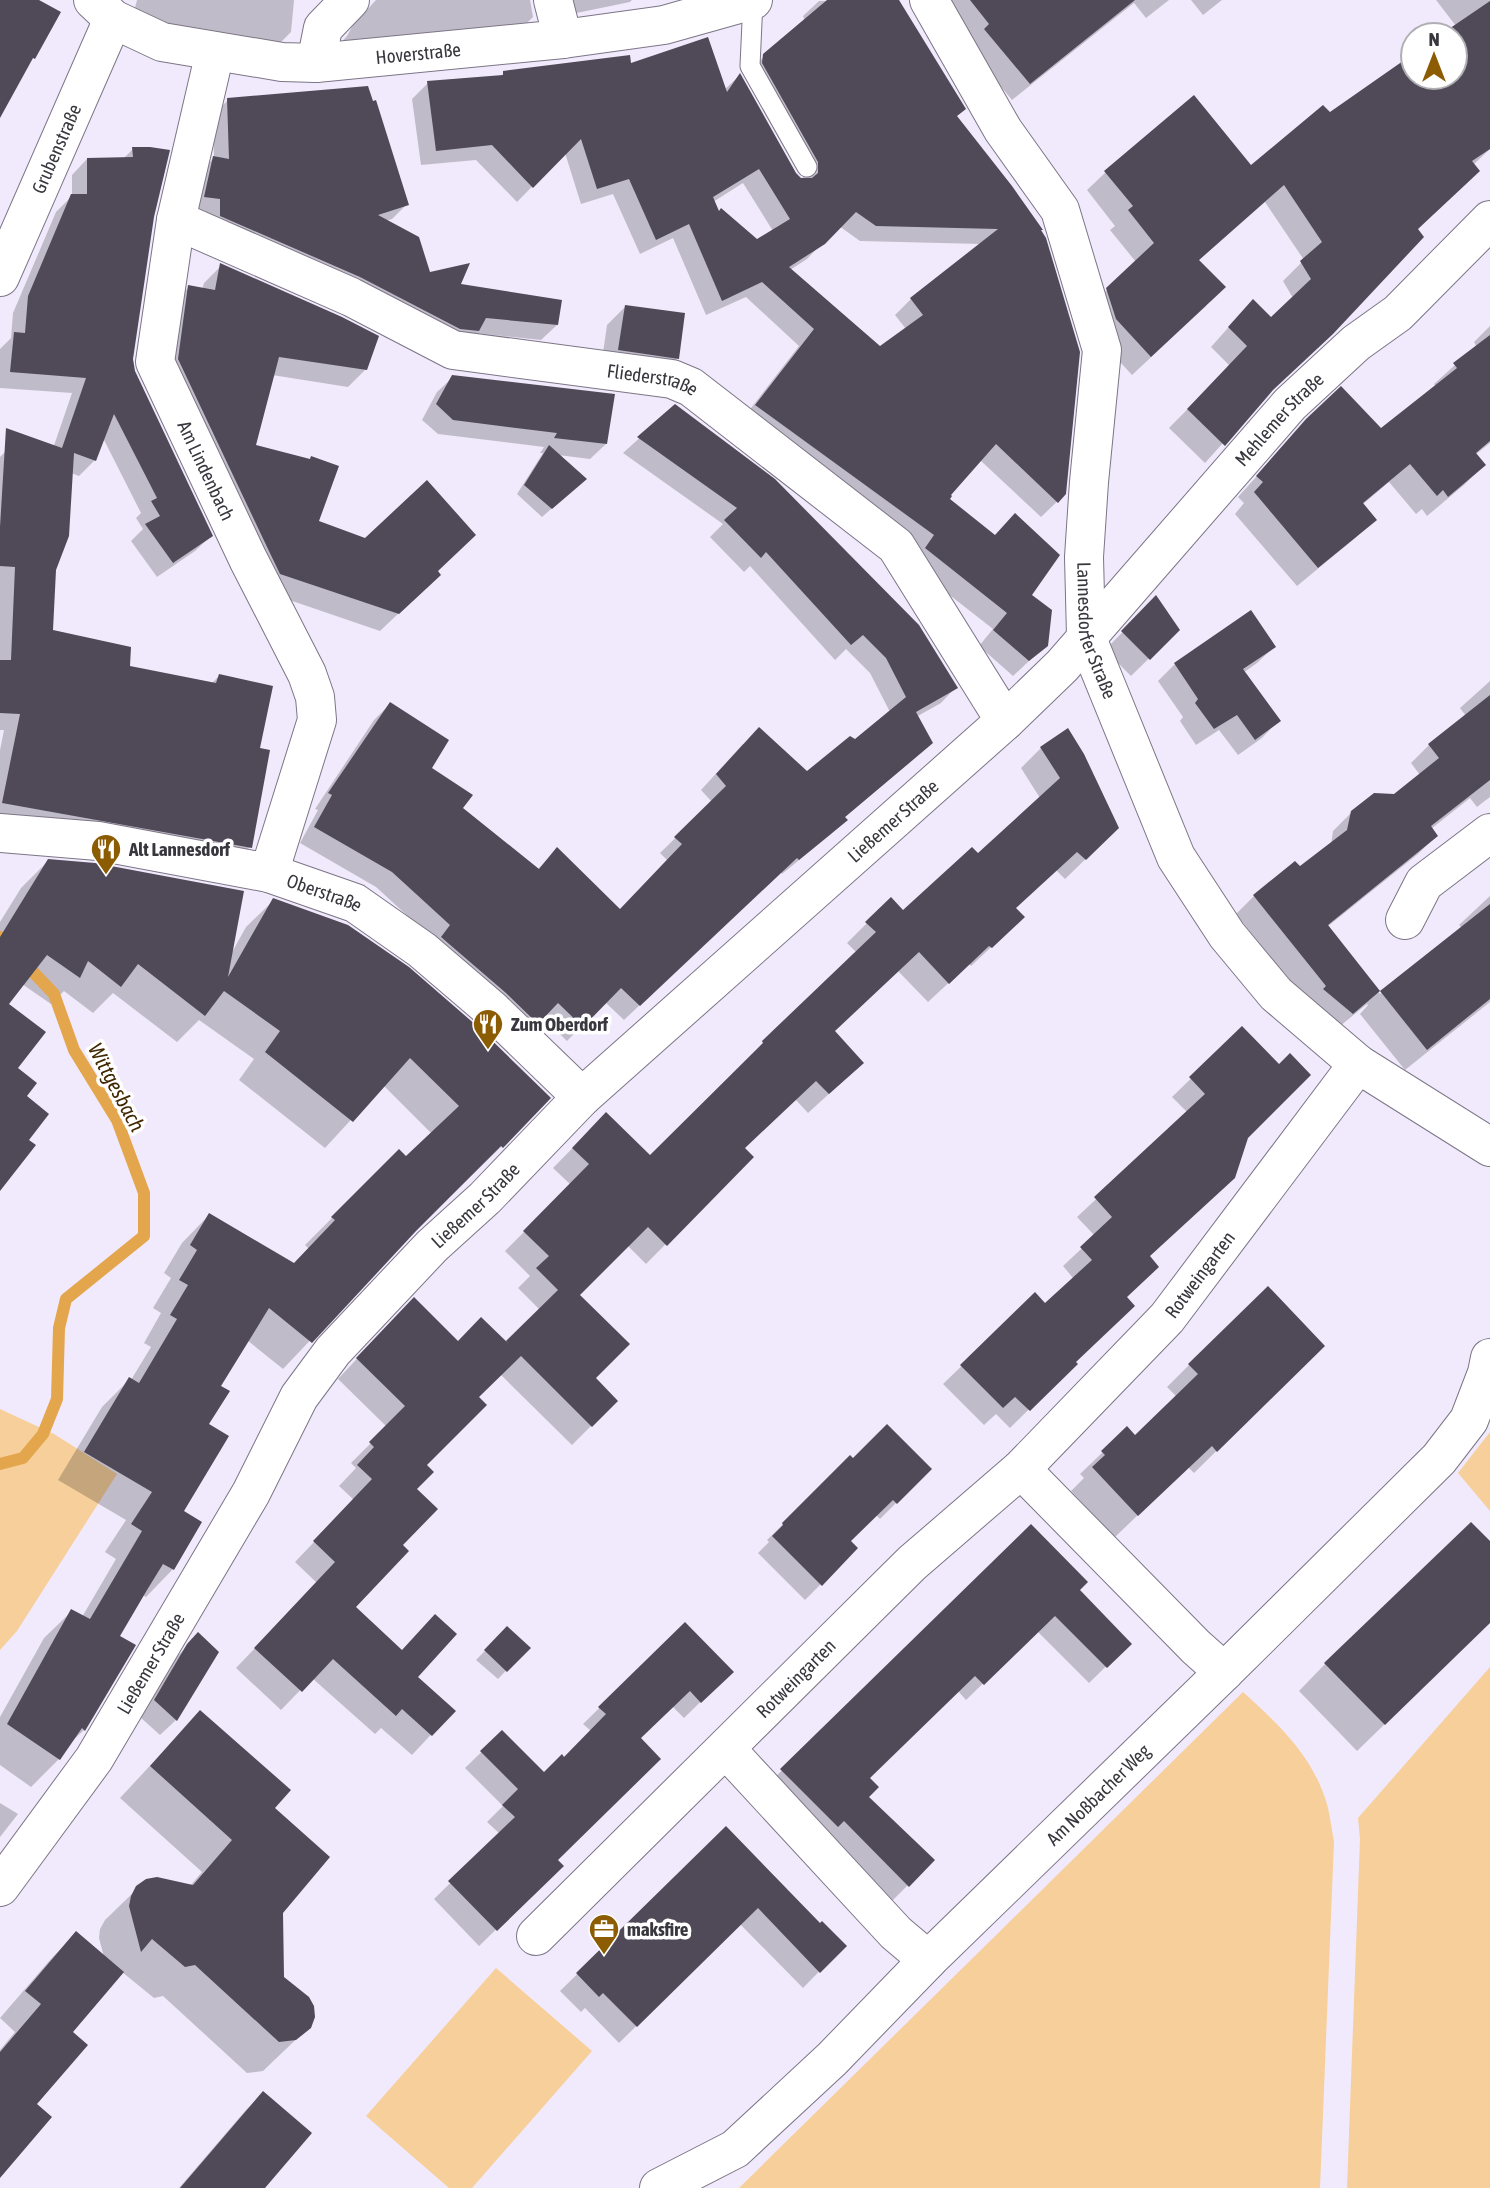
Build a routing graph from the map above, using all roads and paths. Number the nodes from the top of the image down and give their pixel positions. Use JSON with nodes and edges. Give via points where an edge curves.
{"nodes":[{"id":1,"x":351,"y":0,"type":"edge"},
{"id":2,"x":553,"y":0,"type":"edge"},
{"id":3,"x":753,"y":0,"type":"edge"},
{"id":4,"x":929,"y":0,"type":"edge"},
{"id":5,"x":103,"y":9,"type":"edge"},
{"id":6,"x":563,"y":39,"type":"junction"},
{"id":7,"x":316,"y":63,"type":"junction"},
{"id":8,"x":212,"y":65,"type":"junction"},
{"id":9,"x":807,"y":167,"type":"dead end"},
{"id":10,"x":176,"y":220,"type":"junction"},
{"id":11,"x":1490,"y":220,"type":"edge"},
{"id":12,"x":0,"y":277,"type":"edge"},
{"id":13,"x":1086,"y":636,"type":"junction"},
{"id":14,"x":1005,"y":721,"type":"junction"},
{"id":15,"x":0,"y":833,"type":"edge"},
{"id":16,"x":1490,"y":833,"type":"edge"},
{"id":17,"x":269,"y":873,"type":"junction"},
{"id":18,"x":1405,"y":920,"type":"dead end"},
{"id":19,"x":1358,"y":1065,"type":"junction"},
{"id":20,"x":582,"y":1097,"type":"junction"},
{"id":21,"x":1490,"y":1147,"type":"edge"},
{"id":22,"x":1490,"y":1358,"type":"edge"},
{"id":23,"x":1021,"y":1469,"type":"junction"},
{"id":24,"x":1224,"y":1672,"type":"junction"},
{"id":25,"x":726,"y":1749,"type":"junction"},
{"id":26,"x":0,"y":1887,"type":"edge"},
{"id":27,"x":536,"y":1936,"type":"dead end"},
{"id":28,"x":928,"y":1960,"type":"junction"},
{"id":29,"x":659,"y":2188,"type":"edge"}],
"edges":[{"from":1,"to":7,"type":"street","via":[[323,28]]},
{"from":2,"to":6,"type":"street"},
{"from":3,"to":6,"type":"street","name":"Hoverstraße","via":[[664,25]]},
{"from":3,"to":9,"type":"lane","via":[[750,66]]},
{"from":4,"to":13,"type":"street","name":"Lannesdorfer Straße","via":[[1003,130],[1060,210],[1102,350],[1084,557]]},
{"from":5,"to":8,"type":"street","name":"Hoverstraße"},
{"from":5,"to":12,"type":"street","name":"Grubenstraße"},
{"from":6,"to":7,"type":"street","name":"Hoverstraße"},
{"from":7,"to":8,"type":"street","name":"Hoverstraße"},
{"from":8,"to":10,"type":"street","name":"Am Lindenbach"},
{"from":10,"to":14,"type":"street","name":"Fliederstraße","via":[[351,297],[453,350],[672,379],[691,387],[896,546]]},
{"from":10,"to":17,"type":"street","name":"Am Lindenbach","via":[[155,362],[315,697],[317,720]]},
{"from":11,"to":13,"type":"street","name":"Mehlemer Straße","via":[[1398,313],[1356,342],[1290,404]]},
{"from":13,"to":14,"type":"street","name":"Ließemer Straße"},
{"from":13,"to":19,"type":"street","name":"Lannesdorfer Straße","via":[[1176,857],[1227,935],[1276,995]]},
{"from":14,"to":20,"type":"street","name":"Ließemer Straße"},
{"from":15,"to":17,"type":"street","name":"Oberstraße","via":[[98,841]]},
{"from":16,"to":18,"type":"street","via":[[1424,883]]},
{"from":17,"to":20,"type":"street","name":"Oberstraße","via":[[355,903],[422,950]]},
{"from":19,"to":21,"type":"street","name":"Lannesdorfer Straße"},
{"from":19,"to":23,"type":"street","name":"Rotweingarten","via":[[1167,1318]]},
{"from":20,"to":26,"type":"street","name":"Ließemer Straße","via":[[333,1350],[299,1397],[251,1493],[93,1759]]},
{"from":22,"to":24,"type":"street","name":"Am Noßbacher Weg","via":[[1469,1420],[1439,1459]]},
{"from":23,"to":24,"type":"street"},
{"from":23,"to":25,"type":"street","name":"Rotweingarten","via":[[912,1563]]},
{"from":24,"to":28,"type":"street","name":"Am Noßbacher Weg"},
{"from":25,"to":27,"type":"street","name":"Rotweingarten"},
{"from":25,"to":28,"type":"street","via":[[896,1933]]},
{"from":28,"to":29,"type":"street","name":"Am Noßbacher Weg","via":[[736,2149]]}]}
